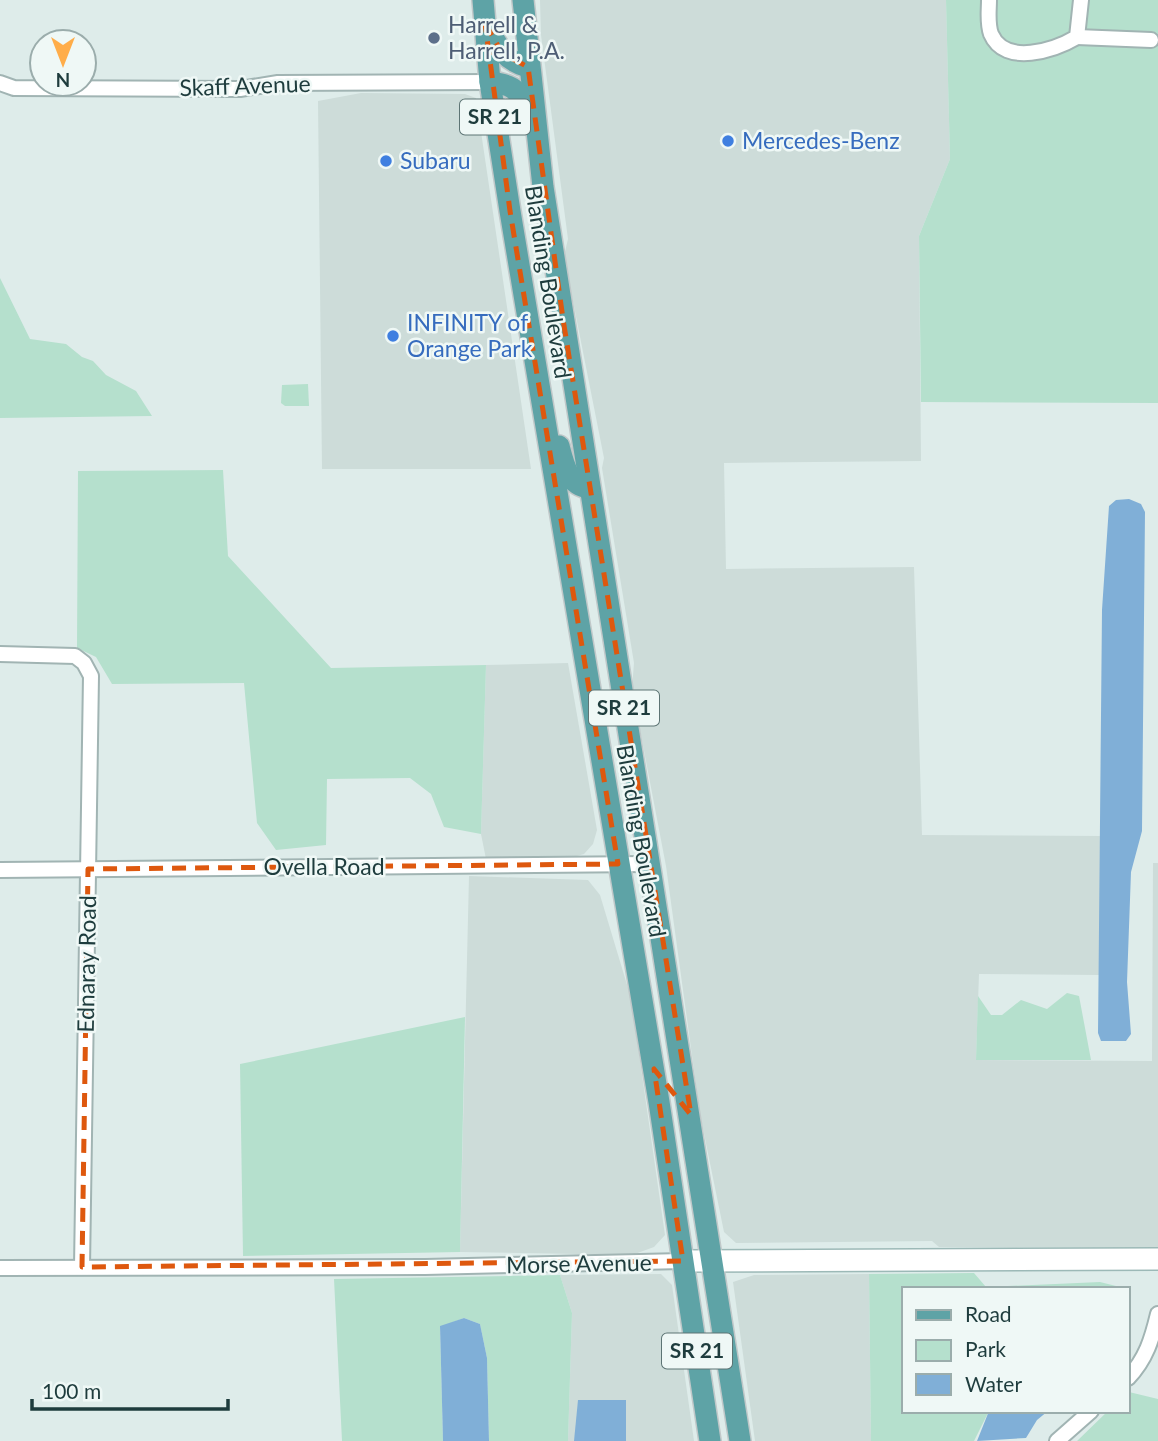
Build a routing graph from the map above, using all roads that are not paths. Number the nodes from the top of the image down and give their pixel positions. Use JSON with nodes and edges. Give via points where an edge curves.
{"nodes":[{"id":1,"x":483,"y":0,"type":"edge"},
{"id":2,"x":523,"y":0,"type":"edge"},
{"id":3,"x":989,"y":0,"type":"edge"},
{"id":4,"x":1080,"y":0,"type":"edge"},
{"id":5,"x":485,"y":23,"type":"junction"},
{"id":6,"x":1077,"y":37,"type":"junction"},
{"id":7,"x":1151,"y":40,"type":"dead end"},
{"id":8,"x":528,"y":67,"type":"junction"},
{"id":9,"x":490,"y":82,"type":"junction"},
{"id":10,"x":0,"y":83,"type":"edge"},
{"id":11,"x":534,"y":124,"type":"junction"},
{"id":12,"x":526,"y":309,"type":"junction"},
{"id":13,"x":590,"y":488,"type":"junction"},
{"id":14,"x":0,"y":654,"type":"edge"},
{"id":15,"x":618,"y":864,"type":"junction"},
{"id":16,"x":648,"y":864,"type":"junction"},
{"id":17,"x":88,"y":869,"type":"junction"},
{"id":18,"x":0,"y":870,"type":"edge"},
{"id":19,"x":652,"y":1060,"type":"junction"},
{"id":20,"x":691,"y":1115,"type":"junction"},
{"id":21,"x":1158,"y":1259,"type":"edge"},
{"id":22,"x":684,"y":1261,"type":"junction"},
{"id":23,"x":712,"y":1261,"type":"junction"},
{"id":24,"x":82,"y":1267,"type":"junction"},
{"id":25,"x":0,"y":1268,"type":"edge"},
{"id":26,"x":1158,"y":1314,"type":"edge"},
{"id":27,"x":1130,"y":1376,"type":"edge"},
{"id":28,"x":1089,"y":1413,"type":"edge"},
{"id":29,"x":710,"y":1441,"type":"edge"},
{"id":30,"x":740,"y":1441,"type":"edge"},
{"id":31,"x":1057,"y":1441,"type":"edge"}],
"edges":[{"from":1,"to":5,"type":"main road","name":"Blanding Boulevard","number":"SR 21"},
{"from":2,"to":8,"type":"main road","name":"Blanding Boulevard","number":"SR 21"},
{"from":3,"to":6,"type":"street","via":[[989,24],[995,40],[1012,52],[1061,46]]},
{"from":4,"to":6,"type":"street"},
{"from":5,"to":8,"type":"main road","via":[[502,53]]},
{"from":5,"to":9,"type":"main road","name":"Blanding Boulevard","number":"SR 21"},
{"from":6,"to":7,"type":"street"},
{"from":8,"to":11,"type":"main road","name":"Blanding Boulevard","number":"SR 21"},
{"from":9,"to":10,"type":"street","name":"Skaff Avenue","via":[[278,83],[240,89],[14,88]]},
{"from":9,"to":11,"type":"main road","via":[[517,90]]},
{"from":9,"to":12,"type":"main road","name":"Blanding Boulevard","number":"SR 21"},
{"from":11,"to":13,"type":"main road","name":"Blanding Boulevard","number":"SR 21"},
{"from":12,"to":13,"type":"main road","via":[[543,346],[563,462],[575,483]]},
{"from":12,"to":15,"type":"main road","name":"Blanding Boulevard","number":"SR 21"},
{"from":13,"to":16,"type":"main road","name":"Blanding Boulevard","number":"SR 21"},
{"from":14,"to":17,"type":"street","name":"Ednaray Road","via":[[75,656],[91,676]]},
{"from":15,"to":16,"type":"street","name":"Ovella Road"},
{"from":15,"to":17,"type":"street","name":"Ovella Road"},
{"from":15,"to":19,"type":"main road","name":"Blanding Boulevard","number":"SR 21"},
{"from":16,"to":20,"type":"main road","name":"Blanding Boulevard","number":"SR 21"},
{"from":17,"to":18,"type":"street","name":"Ovella Road"},
{"from":17,"to":24,"type":"street","name":"Ednaray Road"},
{"from":19,"to":20,"type":"main road","via":[[666,1070],[673,1093]]},
{"from":19,"to":22,"type":"main road","name":"Blanding Boulevard","number":"SR 21"},
{"from":20,"to":23,"type":"main road","name":"Blanding Boulevard","number":"SR 21"},
{"from":21,"to":23,"type":"street","name":"Morse Avenue"},
{"from":22,"to":23,"type":"street","name":"Morse Avenue"},
{"from":22,"to":24,"type":"street","name":"Morse Avenue"},
{"from":22,"to":29,"type":"main road","name":"Blanding Boulevard","number":"SR 21"},
{"from":23,"to":30,"type":"main road","name":"Blanding Boulevard","number":"SR 21"},
{"from":24,"to":25,"type":"street","name":"Morse Avenue"},
{"from":26,"to":27,"type":"street","via":[[1152,1342]]},
{"from":28,"to":31,"type":"street"}]}
